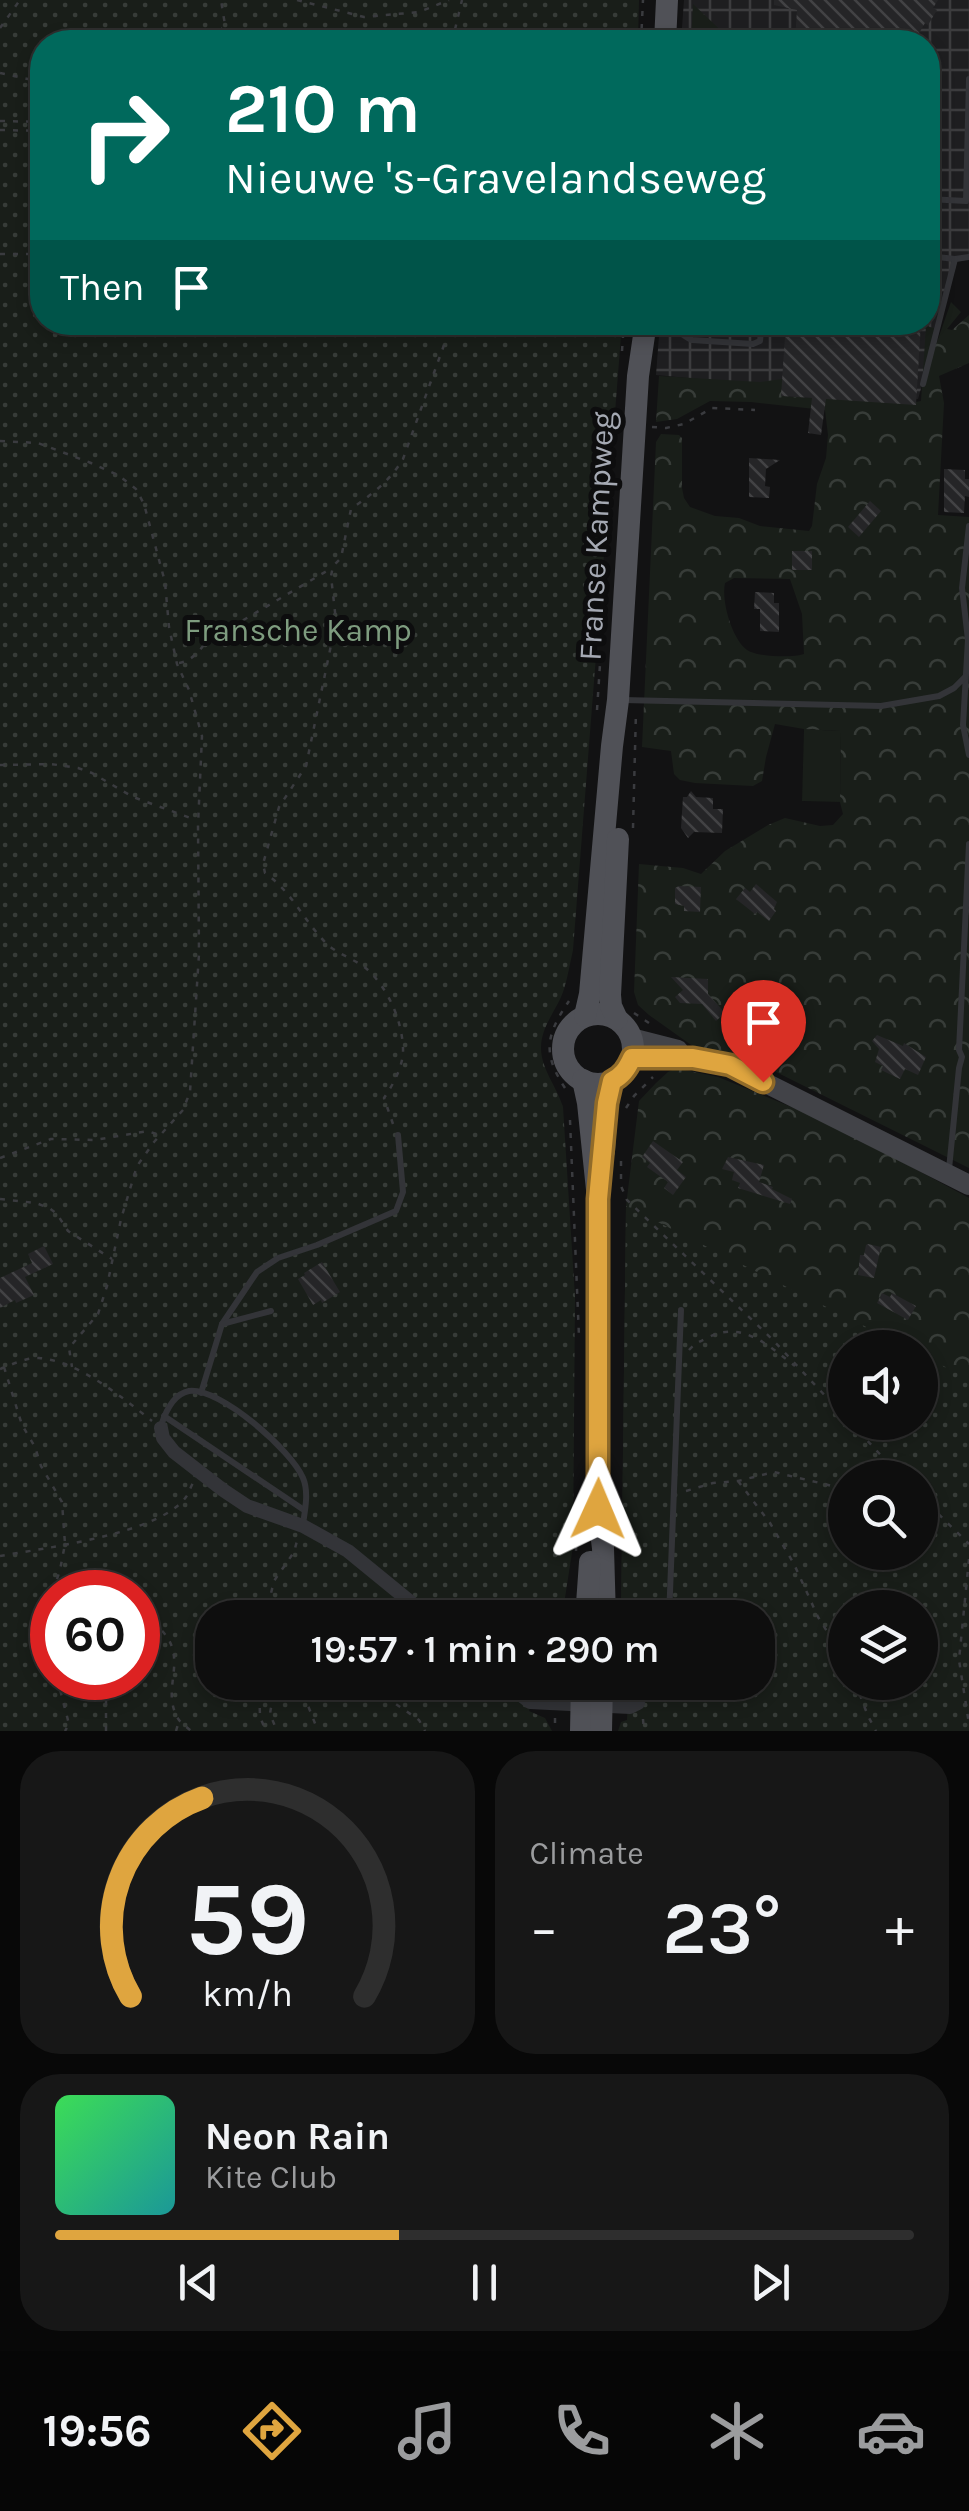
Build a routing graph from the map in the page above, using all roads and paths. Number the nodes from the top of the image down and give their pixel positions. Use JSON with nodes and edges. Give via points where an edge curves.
{"nodes":[{"id":1,"x":20,"y":0,"type":"edge"},
{"id":2,"x":221,"y":0,"type":"edge"},
{"id":3,"x":296,"y":0,"type":"edge"},
{"id":4,"x":449,"y":0,"type":"edge"},
{"id":5,"x":462,"y":0,"type":"edge"},
{"id":6,"x":643,"y":0,"type":"edge"},
{"id":7,"x":654,"y":0,"type":"edge"},
{"id":8,"x":668,"y":0,"type":"edge"},
{"id":9,"x":0,"y":28,"type":"edge"},
{"id":10,"x":222,"y":30,"type":"edge"},
{"id":11,"x":455,"y":30,"type":"edge"},
{"id":12,"x":642,"y":30,"type":"edge"},
{"id":13,"x":653,"y":30,"type":"edge"},
{"id":14,"x":667,"y":30,"type":"edge"},
{"id":15,"x":0,"y":73,"type":"edge"},
{"id":16,"x":30,"y":79,"type":"edge"},
{"id":17,"x":969,"y":79,"type":"edge"},
{"id":18,"x":0,"y":120,"type":"edge"},
{"id":19,"x":30,"y":121,"type":"edge"},
{"id":20,"x":0,"y":130,"type":"edge"},
{"id":21,"x":30,"y":131,"type":"edge"},
{"id":22,"x":940,"y":200,"type":"edge"},
{"id":23,"x":0,"y":254,"type":"edge"},
{"id":24,"x":30,"y":254,"type":"edge"},
{"id":25,"x":940,"y":257,"type":"edge"},
{"id":26,"x":969,"y":257,"type":"edge"},
{"id":27,"x":955,"y":259,"type":"junction"},
{"id":28,"x":940,"y":318,"type":"edge"},
{"id":29,"x":445,"y":335,"type":"edge"},
{"id":30,"x":636,"y":335,"type":"edge"},
{"id":31,"x":644,"y":335,"type":"edge"},
{"id":32,"x":683,"y":335,"type":"edge"},
{"id":33,"x":761,"y":335,"type":"edge"},
{"id":34,"x":936,"y":335,"type":"edge"},
{"id":35,"x":638,"y":376,"type":"junction"},
{"id":36,"x":923,"y":384,"type":"dead end"},
{"id":37,"x":755,"y":410,"type":"dead end"},
{"id":38,"x":635,"y":426,"type":"junction"},
{"id":39,"x":0,"y":442,"type":"edge"},
{"id":40,"x":969,"y":526,"type":"edge"},
{"id":41,"x":334,"y":566,"type":"junction"},
{"id":42,"x":177,"y":664,"type":"junction"},
{"id":43,"x":965,"y":677,"type":"junction"},
{"id":44,"x":618,"y":700,"type":"junction"},
{"id":45,"x":969,"y":755,"type":"edge"},
{"id":46,"x":0,"y":765,"type":"edge"},
{"id":47,"x":198,"y":820,"type":"junction"},
{"id":48,"x":969,"y":844,"type":"edge"},
{"id":49,"x":585,"y":1016,"type":"junction"},
{"id":50,"x":654,"y":1026,"type":"dead end"},
{"id":51,"x":627,"y":1031,"type":"junction"},
{"id":52,"x":649,"y":1079,"type":"dead end"},
{"id":53,"x":583,"y":1080,"type":"junction"},
{"id":54,"x":612,"y":1081,"type":"junction"},
{"id":55,"x":625,"y":1115,"type":"dead end"},
{"id":56,"x":398,"y":1135,"type":"joint"},
{"id":57,"x":160,"y":1136,"type":"junction"},
{"id":58,"x":621,"y":1155,"type":"dead end"},
{"id":59,"x":0,"y":1158,"type":"edge"},
{"id":60,"x":948,"y":1175,"type":"junction"},
{"id":61,"x":969,"y":1186,"type":"edge"},
{"id":62,"x":0,"y":1199,"type":"edge"},
{"id":63,"x":598,"y":1199,"type":"junction"},
{"id":64,"x":112,"y":1259,"type":"junction"},
{"id":65,"x":681,"y":1310,"type":"dead end"},
{"id":66,"x":272,"y":1312,"type":"dead end"},
{"id":67,"x":222,"y":1324,"type":"junction"},
{"id":68,"x":678,"y":1362,"type":"junction"},
{"id":69,"x":72,"y":1367,"type":"junction"},
{"id":70,"x":2,"y":1368,"type":"edge"},
{"id":71,"x":804,"y":1374,"type":"junction"},
{"id":72,"x":202,"y":1393,"type":"junction"},
{"id":73,"x":828,"y":1399,"type":"edge"},
{"id":74,"x":162,"y":1422,"type":"junction"},
{"id":75,"x":867,"y":1440,"type":"edge"},
{"id":76,"x":885,"y":1460,"type":"edge"},
{"id":77,"x":203,"y":1475,"type":"junction"},
{"id":78,"x":738,"y":1481,"type":"junction"},
{"id":79,"x":828,"y":1485,"type":"edge"},
{"id":80,"x":673,"y":1498,"type":"junction"},
{"id":81,"x":598,"y":1509,"type":"junction"},
{"id":82,"x":938,"y":1514,"type":"edge"},
{"id":83,"x":304,"y":1518,"type":"junction"},
{"id":84,"x":65,"y":1544,"type":"junction"},
{"id":85,"x":969,"y":1544,"type":"edge"},
{"id":86,"x":0,"y":1556,"type":"edge"},
{"id":87,"x":969,"y":1558,"type":"edge"},
{"id":88,"x":60,"y":1570,"type":"edge"},
{"id":89,"x":269,"y":1600,"type":"edge"},
{"id":90,"x":408,"y":1600,"type":"edge"},
{"id":91,"x":588,"y":1600,"type":"edge"},
{"id":92,"x":604,"y":1600,"type":"edge"},
{"id":93,"x":670,"y":1600,"type":"edge"},
{"id":94,"x":160,"y":1628,"type":"edge"},
{"id":95,"x":828,"y":1634,"type":"edge"},
{"id":96,"x":62,"y":1700,"type":"edge"},
{"id":97,"x":106,"y":1700,"type":"edge"},
{"id":98,"x":260,"y":1700,"type":"edge"},
{"id":99,"x":272,"y":1700,"type":"edge"},
{"id":100,"x":306,"y":1700,"type":"edge"},
{"id":101,"x":390,"y":1700,"type":"edge"},
{"id":102,"x":590,"y":1700,"type":"edge"},
{"id":103,"x":593,"y":1700,"type":"edge"},
{"id":104,"x":611,"y":1700,"type":"edge"},
{"id":105,"x":642,"y":1700,"type":"edge"},
{"id":106,"x":862,"y":1700,"type":"edge"},
{"id":107,"x":638,"y":1703,"type":"joint"},
{"id":108,"x":179,"y":1720,"type":"junction"},
{"id":109,"x":969,"y":1724,"type":"edge"},
{"id":110,"x":65,"y":1731,"type":"edge"},
{"id":111,"x":106,"y":1731,"type":"edge"},
{"id":112,"x":176,"y":1731,"type":"edge"},
{"id":113,"x":191,"y":1731,"type":"edge"},
{"id":114,"x":266,"y":1731,"type":"edge"},
{"id":115,"x":276,"y":1731,"type":"edge"},
{"id":116,"x":318,"y":1731,"type":"edge"},
{"id":117,"x":425,"y":1731,"type":"edge"},
{"id":118,"x":581,"y":1731,"type":"edge"},
{"id":119,"x":601,"y":1731,"type":"edge"},
{"id":120,"x":876,"y":1731,"type":"edge"}],
"edges":[{"from":1,"to":9,"type":"path"},
{"from":2,"to":10,"type":"path"},
{"from":3,"to":4,"type":"path","via":[[364,17],[420,12]]},
{"from":5,"to":11,"type":"path"},
{"from":6,"to":12,"type":"path"},
{"from":7,"to":13,"type":"main road"},
{"from":8,"to":14,"type":"main road"},
{"from":15,"to":16,"type":"path"},
{"from":17,"to":22,"type":"lane","via":[[966,201]]},
{"from":18,"to":19,"type":"path"},
{"from":20,"to":21,"type":"path"},
{"from":23,"to":24,"type":"path"},
{"from":25,"to":27,"type":"lane"},
{"from":26,"to":27,"type":"lane"},
{"from":27,"to":28,"type":"lane"},
{"from":29,"to":41,"type":"path","via":[[403,459],[381,488],[351,509]]},
{"from":30,"to":35,"type":"main road","name":"Franse Kampweg"},
{"from":31,"to":35,"type":"main road","name":"Franse Kampweg"},
{"from":32,"to":33,"type":"lane","via":[[752,344]]},
{"from":34,"to":36,"type":"lane"},
{"from":35,"to":38,"type":"main road","name":"Franse Kampweg"},
{"from":37,"to":38,"type":"path","via":[[712,408],[684,424]]},
{"from":38,"to":44,"type":"main road","name":"Franse Kampweg"},
{"from":39,"to":42,"type":"path","via":[[38,443],[118,475],[136,489],[165,582]]},
{"from":40,"to":43,"type":"lane","via":[[962,588]]},
{"from":41,"to":42,"type":"path"},
{"from":41,"to":56,"type":"path","via":[[336,620],[306,766],[279,806],[263,864],[331,949],[370,971],[388,996],[404,1052],[384,1098]]},
{"from":42,"to":47,"type":"path","via":[[202,736]]},
{"from":43,"to":44,"type":"lane","via":[[940,696],[881,706]]},
{"from":43,"to":45,"type":"lane"},
{"from":44,"to":49,"type":"main road","name":"Franse Kampweg"},
{"from":44,"to":51,"type":"main road","name":"Franse Kampweg","via":[[622,746],[610,995]]},
{"from":46,"to":47,"type":"path","via":[[78,768],[132,797]]},
{"from":47,"to":57,"type":"path","via":[[190,1092]]},
{"from":48,"to":60,"type":"lane","via":[[962,1058]]},
{"from":49,"to":51,"type":"main road","via":[[598,1013]]},
{"from":49,"to":53,"type":"main road","via":[[570,1028],[563,1048],[570,1069]]},
{"from":50,"to":51,"type":"path"},
{"from":51,"to":54,"type":"main road","via":[[628,1068]]},
{"from":51,"to":60,"type":"main road","via":[[730,1065]]},
{"from":52,"to":55,"type":"path"},
{"from":53,"to":54,"type":"main road"},
{"from":53,"to":63,"type":"main road"},
{"from":54,"to":63,"type":"main road"},
{"from":56,"to":67,"type":"lane","via":[[402,1192],[396,1210],[278,1258],[257,1272]]},
{"from":57,"to":59,"type":"path","via":[[148,1131],[51,1139]]},
{"from":57,"to":64,"type":"path","via":[[136,1166]]},
{"from":58,"to":71,"type":"path","via":[[626,1200]]},
{"from":60,"to":61,"type":"main road"},
{"from":62,"to":64,"type":"path","via":[[49,1208],[68,1230]]},
{"from":63,"to":81,"type":"main road"},
{"from":64,"to":69,"type":"path","via":[[98,1314],[69,1348]]},
{"from":65,"to":68,"type":"lane"},
{"from":66,"to":67,"type":"lane"},
{"from":67,"to":72,"type":"lane"},
{"from":68,"to":71,"type":"path","via":[[694,1344],[740,1331]]},
{"from":68,"to":80,"type":"lane"},
{"from":69,"to":70,"type":"path","via":[[36,1357]]},
{"from":69,"to":74,"type":"path"},
{"from":70,"to":84,"type":"path","via":[[22,1425],[62,1502]]},
{"from":71,"to":73,"type":"path"},
{"from":72,"to":74,"type":"lane","via":[[175,1398]]},
{"from":72,"to":83,"type":"lane","via":[[234,1409],[296,1462],[306,1483]]},
{"from":74,"to":77,"type":"street","via":[[163,1438]]},
{"from":74,"to":83,"type":"lane"},
{"from":75,"to":76,"type":"path"},
{"from":77,"to":83,"type":"street","via":[[247,1506]]},
{"from":77,"to":84,"type":"path","via":[[185,1499],[135,1528]]},
{"from":78,"to":79,"type":"path","via":[[774,1472]]},
{"from":78,"to":80,"type":"path","via":[[713,1482]]},
{"from":78,"to":95,"type":"path","via":[[770,1523]]},
{"from":80,"to":93,"type":"lane"},
{"from":81,"to":91,"type":"main road"},
{"from":81,"to":92,"type":"main road"},
{"from":82,"to":85,"type":"path"},
{"from":83,"to":89,"type":"path"},
{"from":83,"to":90,"type":"street"},
{"from":84,"to":86,"type":"path"},
{"from":84,"to":88,"type":"path"},
{"from":87,"to":109,"type":"path","via":[[959,1660]]},
{"from":94,"to":108,"type":"path","via":[[175,1653],[172,1699]]},
{"from":96,"to":110,"type":"path"},
{"from":97,"to":111,"type":"path"},
{"from":98,"to":114,"type":"path"},
{"from":99,"to":115,"type":"path"},
{"from":100,"to":116,"type":"path"},
{"from":101,"to":117,"type":"path"},
{"from":102,"to":118,"type":"main road"},
{"from":103,"to":119,"type":"main road"},
{"from":104,"to":107,"type":"street"},
{"from":105,"to":107,"type":"lane"},
{"from":106,"to":120,"type":"path"},
{"from":108,"to":112,"type":"path"},
{"from":108,"to":113,"type":"path"}]}
